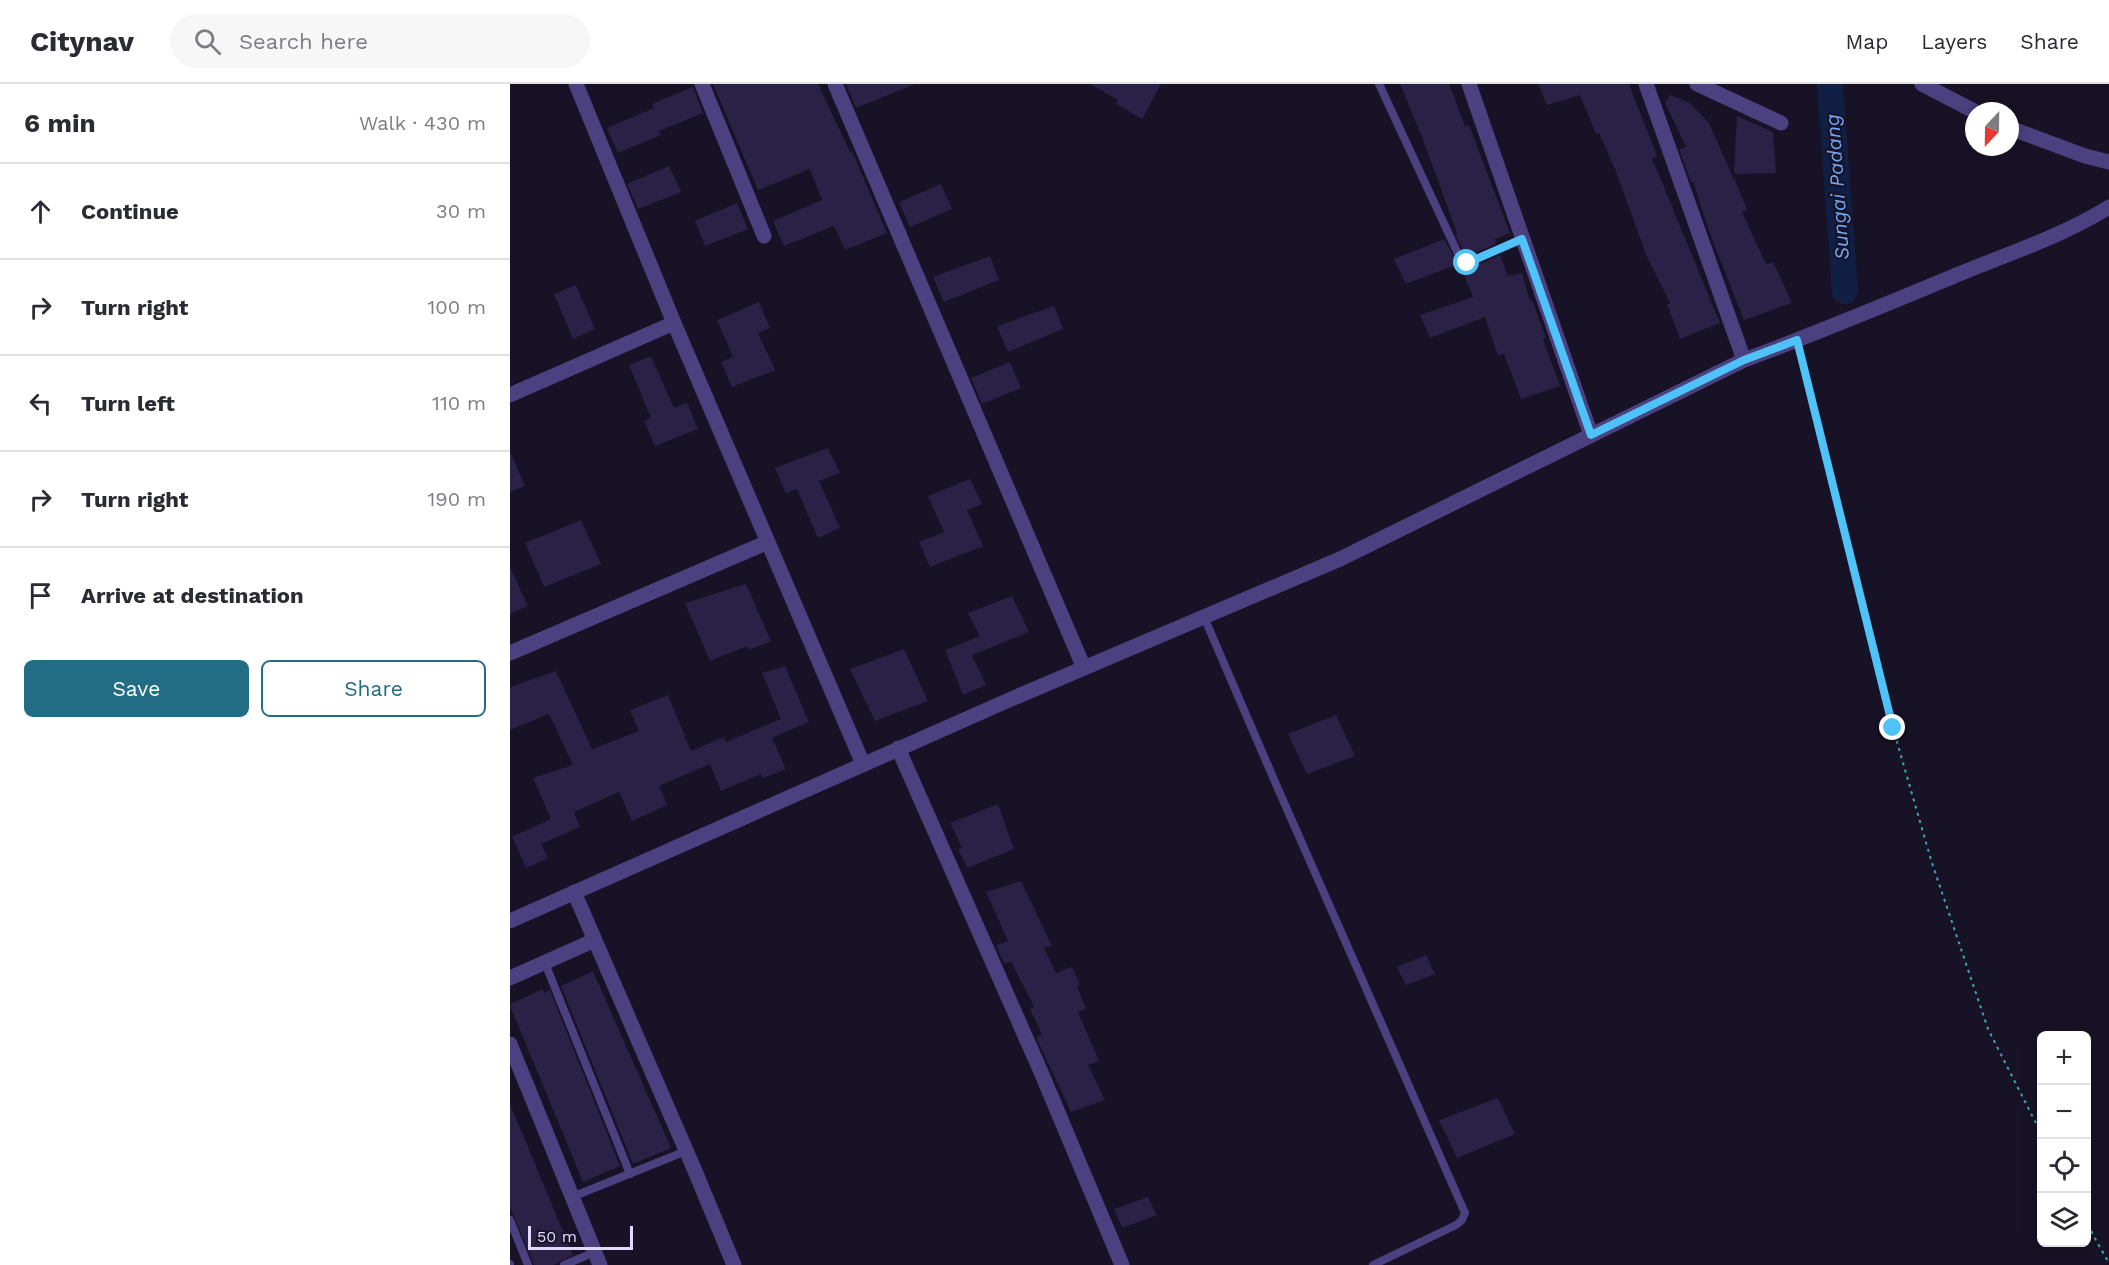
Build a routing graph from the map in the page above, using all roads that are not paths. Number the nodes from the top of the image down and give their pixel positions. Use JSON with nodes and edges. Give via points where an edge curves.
{"nodes":[{"id":1,"x":576,"y":84,"type":"edge"},
{"id":2,"x":702,"y":84,"type":"edge"},
{"id":3,"x":835,"y":84,"type":"edge"},
{"id":4,"x":1379,"y":84,"type":"edge"},
{"id":5,"x":1469,"y":84,"type":"edge"},
{"id":6,"x":1646,"y":84,"type":"edge"},
{"id":7,"x":1697,"y":84,"type":"edge"},
{"id":8,"x":1923,"y":84,"type":"edge"},
{"id":9,"x":1965,"y":106,"type":"edge"},
{"id":10,"x":1782,"y":123,"type":"dead end"},
{"id":11,"x":2019,"y":131,"type":"edge"},
{"id":12,"x":2109,"y":162,"type":"edge"},
{"id":13,"x":2109,"y":207,"type":"edge"},
{"id":14,"x":764,"y":236,"type":"dead end"},
{"id":15,"x":1522,"y":239,"type":"junction"},
{"id":16,"x":674,"y":323,"type":"junction"},
{"id":17,"x":1744,"y":360,"type":"junction"},
{"id":18,"x":510,"y":395,"type":"edge"},
{"id":19,"x":1591,"y":435,"type":"junction"},
{"id":20,"x":768,"y":542,"type":"junction"},
{"id":21,"x":1204,"y":617,"type":"junction"},
{"id":22,"x":510,"y":653,"type":"edge"},
{"id":23,"x":1084,"y":668,"type":"junction"},
{"id":24,"x":898,"y":748,"type":"junction"},
{"id":25,"x":863,"y":764,"type":"junction"},
{"id":26,"x":574,"y":892,"type":"junction"},
{"id":27,"x":510,"y":921,"type":"edge"},
{"id":28,"x":596,"y":940,"type":"junction"},
{"id":29,"x":545,"y":963,"type":"junction"},
{"id":30,"x":510,"y":978,"type":"edge"},
{"id":31,"x":510,"y":1044,"type":"edge"},
{"id":32,"x":686,"y":1151,"type":"junction"},
{"id":33,"x":630,"y":1174,"type":"junction"},
{"id":34,"x":572,"y":1197,"type":"junction"},
{"id":35,"x":510,"y":1220,"type":"edge"},
{"id":36,"x":597,"y":1259,"type":"edge"},
{"id":37,"x":528,"y":1265,"type":"edge"},
{"id":38,"x":564,"y":1265,"type":"edge"},
{"id":39,"x":734,"y":1265,"type":"edge"},
{"id":40,"x":1122,"y":1265,"type":"edge"},
{"id":41,"x":1373,"y":1265,"type":"edge"}],
"edges":[{"from":1,"to":16,"type":"street"},
{"from":2,"to":14,"type":"street"},
{"from":3,"to":23,"type":"street"},
{"from":4,"to":15,"type":"lane","via":[[1460,258],[1467,263]]},
{"from":5,"to":15,"type":"street"},
{"from":6,"to":17,"type":"street"},
{"from":7,"to":10,"type":"street"},
{"from":8,"to":9,"type":"street"},
{"from":11,"to":12,"type":"street"},
{"from":13,"to":17,"type":"street","via":[[2049,237]]},
{"from":15,"to":19,"type":"street"},
{"from":16,"to":18,"type":"street"},
{"from":16,"to":20,"type":"street"},
{"from":17,"to":19,"type":"street"},
{"from":19,"to":21,"type":"street","via":[[1340,559]]},
{"from":20,"to":22,"type":"street"},
{"from":20,"to":25,"type":"street"},
{"from":21,"to":23,"type":"street"},
{"from":21,"to":41,"type":"lane","via":[[1465,1213],[1456,1225]]},
{"from":23,"to":24,"type":"street"},
{"from":24,"to":25,"type":"street"},
{"from":24,"to":40,"type":"street"},
{"from":25,"to":26,"type":"street"},
{"from":26,"to":27,"type":"street"},
{"from":26,"to":28,"type":"street"},
{"from":28,"to":29,"type":"street"},
{"from":28,"to":32,"type":"street"},
{"from":29,"to":30,"type":"street"},
{"from":29,"to":33,"type":"lane"},
{"from":31,"to":34,"type":"street"},
{"from":32,"to":33,"type":"lane"},
{"from":32,"to":39,"type":"street"},
{"from":33,"to":34,"type":"lane"},
{"from":34,"to":36,"type":"street"},
{"from":35,"to":37,"type":"lane"},
{"from":36,"to":38,"type":"lane"}]}
